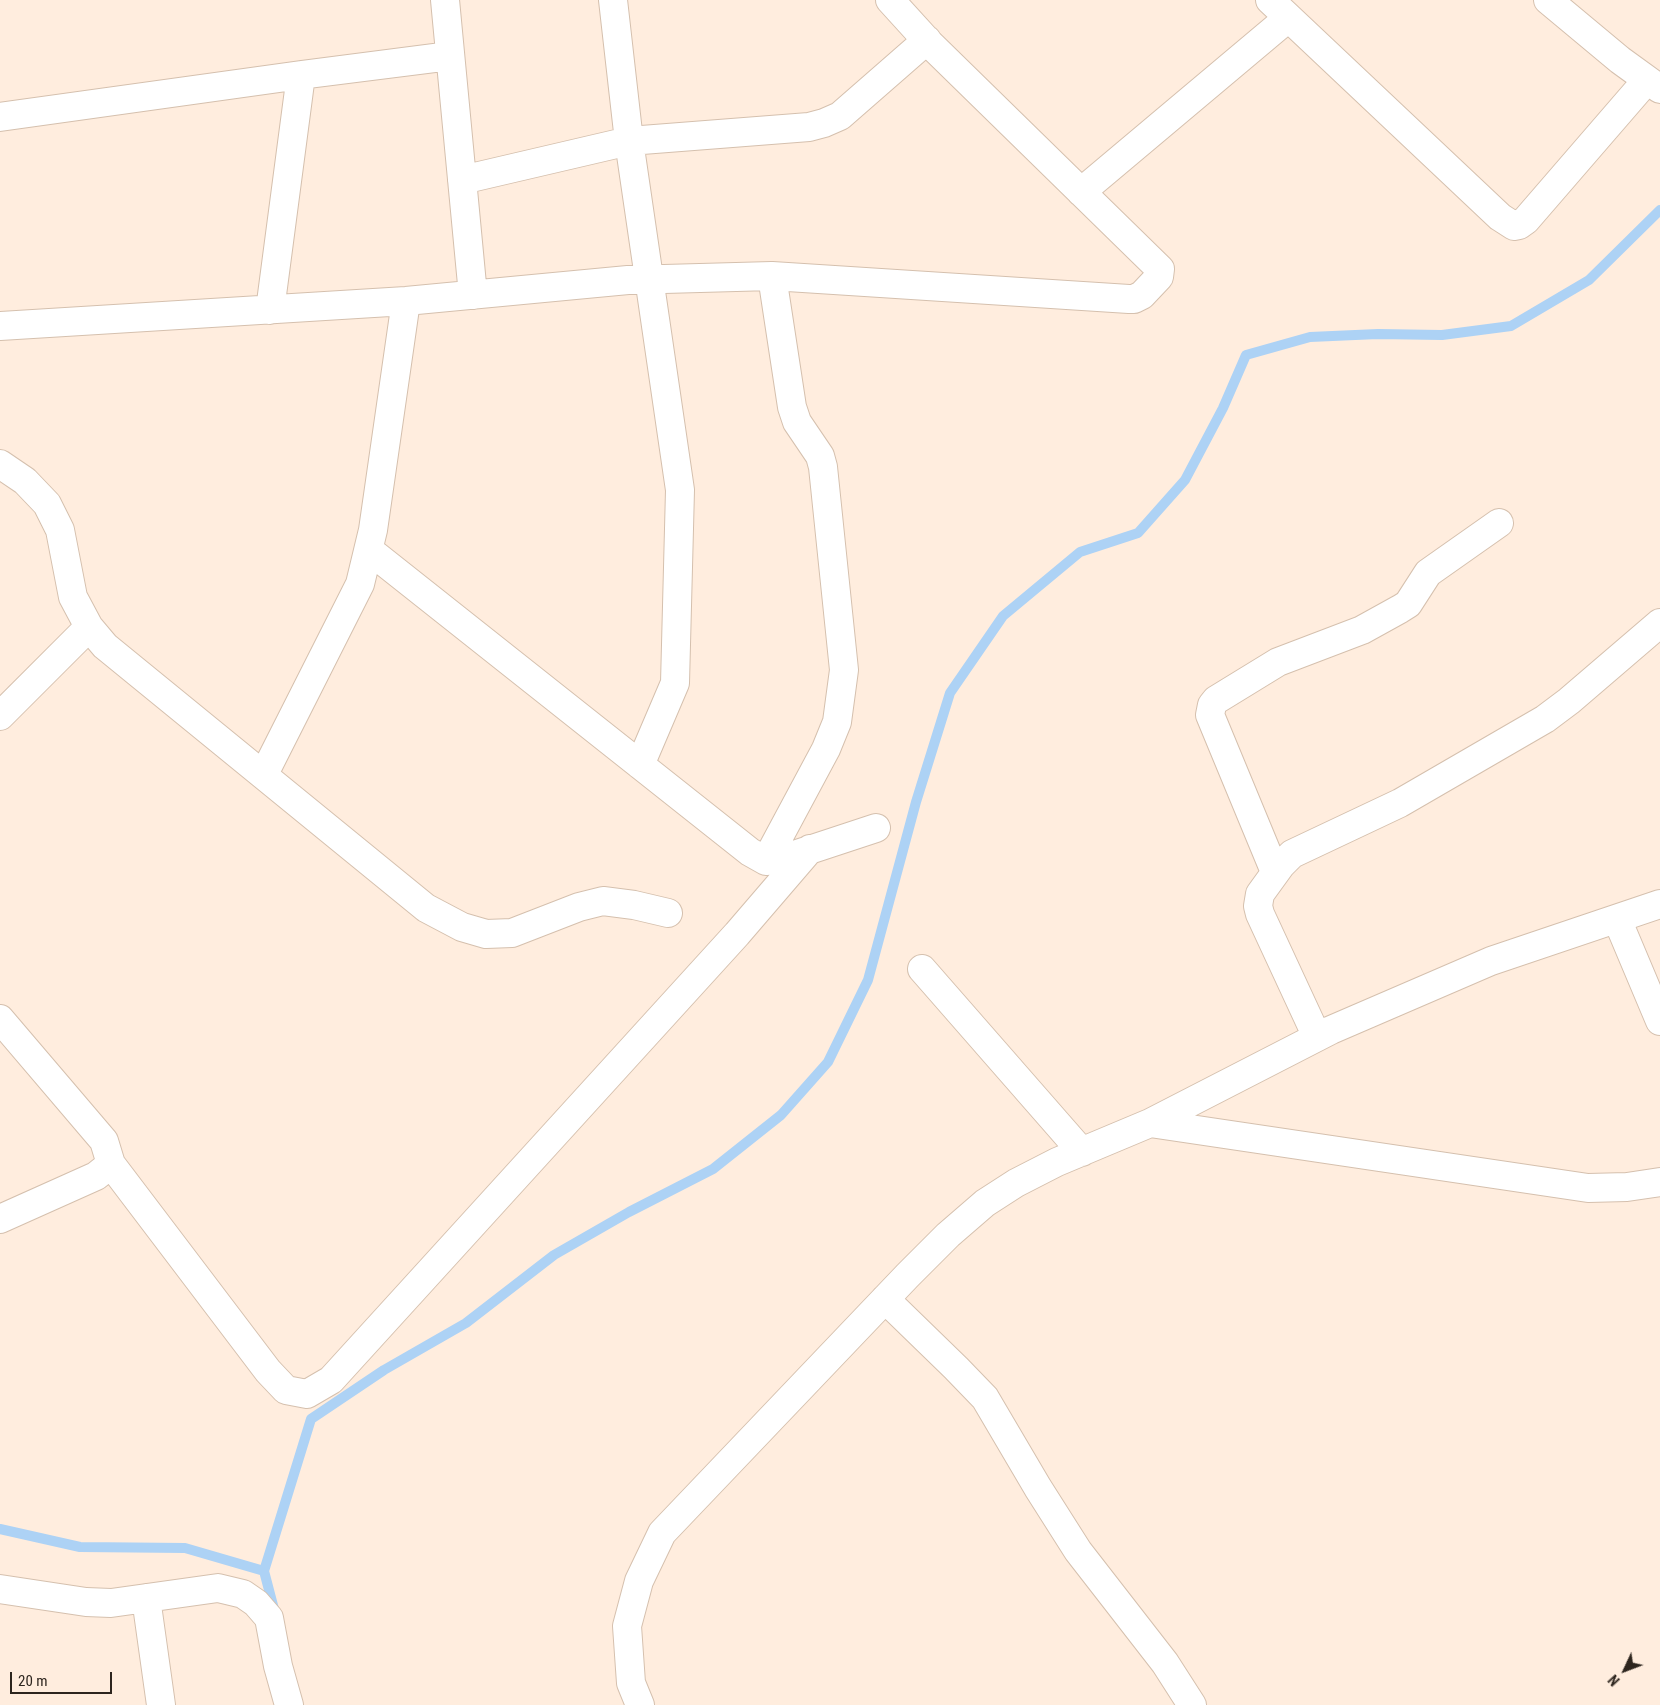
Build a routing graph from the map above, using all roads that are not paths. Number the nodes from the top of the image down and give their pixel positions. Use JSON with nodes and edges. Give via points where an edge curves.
{"nodes":[{"id":1,"x":445,"y":0,"type":"edge"},
{"id":2,"x":612,"y":0,"type":"edge"},
{"id":3,"x":890,"y":0,"type":"edge"},
{"id":4,"x":1548,"y":0,"type":"edge"},
{"id":5,"x":1279,"y":9,"type":"edge"},
{"id":6,"x":927,"y":40,"type":"junction"},
{"id":7,"x":450,"y":56,"type":"junction"},
{"id":8,"x":301,"y":75,"type":"junction"},
{"id":9,"x":1654,"y":84,"type":"edge"},
{"id":10,"x":0,"y":116,"type":"edge"},
{"id":11,"x":629,"y":141,"type":"junction"},
{"id":12,"x":462,"y":180,"type":"junction"},
{"id":13,"x":1081,"y":192,"type":"junction"},
{"id":14,"x":772,"y":276,"type":"junction"},
{"id":15,"x":650,"y":281,"type":"junction"},
{"id":16,"x":473,"y":295,"type":"junction"},
{"id":17,"x":406,"y":302,"type":"junction"},
{"id":18,"x":270,"y":310,"type":"junction"},
{"id":19,"x":0,"y":326,"type":"edge"},
{"id":20,"x":0,"y":464,"type":"edge"},
{"id":21,"x":1499,"y":523,"type":"dead end"},
{"id":22,"x":369,"y":550,"type":"junction"},
{"id":23,"x":1660,"y":623,"type":"edge"},
{"id":24,"x":89,"y":627,"type":"junction"},
{"id":25,"x":0,"y":716,"type":"edge"},
{"id":26,"x":640,"y":765,"type":"junction"},
{"id":27,"x":264,"y":774,"type":"junction"},
{"id":28,"x":876,"y":828,"type":"dead end"},
{"id":29,"x":810,"y":849,"type":"junction"},
{"id":30,"x":766,"y":861,"type":"junction"},
{"id":31,"x":1275,"y":872,"type":"junction"},
{"id":32,"x":1660,"y":904,"type":"edge"},
{"id":33,"x":668,"y":913,"type":"dead end"},
{"id":34,"x":1617,"y":919,"type":"junction"},
{"id":35,"x":922,"y":968,"type":"dead end"},
{"id":36,"x":0,"y":1019,"type":"edge"},
{"id":37,"x":1660,"y":1021,"type":"edge"},
{"id":38,"x":1317,"y":1036,"type":"junction"},
{"id":39,"x":1150,"y":1123,"type":"junction"},
{"id":40,"x":1082,"y":1152,"type":"junction"},
{"id":41,"x":111,"y":1164,"type":"junction"},
{"id":42,"x":1660,"y":1182,"type":"edge"},
{"id":43,"x":0,"y":1219,"type":"edge"},
{"id":44,"x":885,"y":1299,"type":"junction"},
{"id":45,"x":0,"y":1589,"type":"edge"},
{"id":46,"x":146,"y":1598,"type":"junction"},
{"id":47,"x":161,"y":1705,"type":"edge"},
{"id":48,"x":289,"y":1705,"type":"edge"},
{"id":49,"x":640,"y":1705,"type":"edge"},
{"id":50,"x":1192,"y":1705,"type":"edge"}],
"edges":[{"from":1,"to":7,"type":"street"},
{"from":2,"to":11,"type":"street"},
{"from":3,"to":6,"type":"street"},
{"from":4,"to":9,"type":"street"},
{"from":5,"to":9,"type":"street","via":[[1500,217],[1514,226],[1526,220]]},
{"from":5,"to":13,"type":"street"},
{"from":6,"to":11,"type":"street","via":[[840,116],[824,123]]},
{"from":6,"to":13,"type":"street"},
{"from":7,"to":8,"type":"street"},
{"from":7,"to":12,"type":"street"},
{"from":8,"to":10,"type":"street"},
{"from":8,"to":18,"type":"street"},
{"from":11,"to":12,"type":"street"},
{"from":11,"to":15,"type":"street"},
{"from":12,"to":16,"type":"street"},
{"from":13,"to":14,"type":"street","via":[[1160,269],[1159,277],[1138,298],[1129,300]]},
{"from":14,"to":15,"type":"street"},
{"from":14,"to":30,"type":"street","via":[[792,408],[797,422],[817,450],[823,467],[844,670],[837,722],[826,749]]},
{"from":15,"to":16,"type":"street","via":[[628,280]]},
{"from":15,"to":26,"type":"street","via":[[680,503],[675,683]]},
{"from":16,"to":17,"type":"street"},
{"from":17,"to":18,"type":"street"},
{"from":17,"to":22,"type":"street"},
{"from":18,"to":19,"type":"street"},
{"from":20,"to":24,"type":"street","via":[[25,481],[48,504],[60,530],[72,597]]},
{"from":21,"to":31,"type":"street","via":[[1428,573],[1408,604],[1362,630],[1278,662],[1212,705],[1210,715]]},
{"from":22,"to":26,"type":"street"},
{"from":22,"to":27,"type":"street","via":[[360,584]]},
{"from":23,"to":31,"type":"street","via":[[1546,719],[1400,803],[1292,854]]},
{"from":24,"to":25,"type":"street"},
{"from":24,"to":27,"type":"street","via":[[105,646]]},
{"from":26,"to":30,"type":"street","via":[[750,852]]},
{"from":27,"to":33,"type":"street","via":[[426,908],[462,927],[486,934],[512,933],[603,901]]},
{"from":28,"to":29,"type":"street"},
{"from":29,"to":30,"type":"street"},
{"from":29,"to":41,"type":"street","via":[[737,934],[331,1380],[308,1394],[286,1390],[268,1372]]},
{"from":31,"to":38,"type":"street","via":[[1260,894],[1258,906]]},
{"from":32,"to":34,"type":"street"},
{"from":34,"to":37,"type":"street"},
{"from":34,"to":38,"type":"street","via":[[1491,962]]},
{"from":35,"to":40,"type":"street"},
{"from":36,"to":41,"type":"street","via":[[104,1141]]},
{"from":38,"to":39,"type":"street"},
{"from":39,"to":40,"type":"street"},
{"from":39,"to":42,"type":"street","via":[[1588,1188]]},
{"from":40,"to":44,"type":"street","via":[[1016,1183],[985,1203],[948,1235]]},
{"from":41,"to":43,"type":"street","via":[[96,1176]]},
{"from":44,"to":49,"type":"street","via":[[662,1533],[639,1581],[627,1626],[631,1683]]},
{"from":44,"to":50,"type":"street","via":[[985,1398],[1078,1551],[1165,1663]]},
{"from":45,"to":46,"type":"street","via":[[86,1602]]},
{"from":46,"to":47,"type":"street"},
{"from":46,"to":48,"type":"street","via":[[218,1588],[243,1594],[256,1603],[269,1618]]}]}
